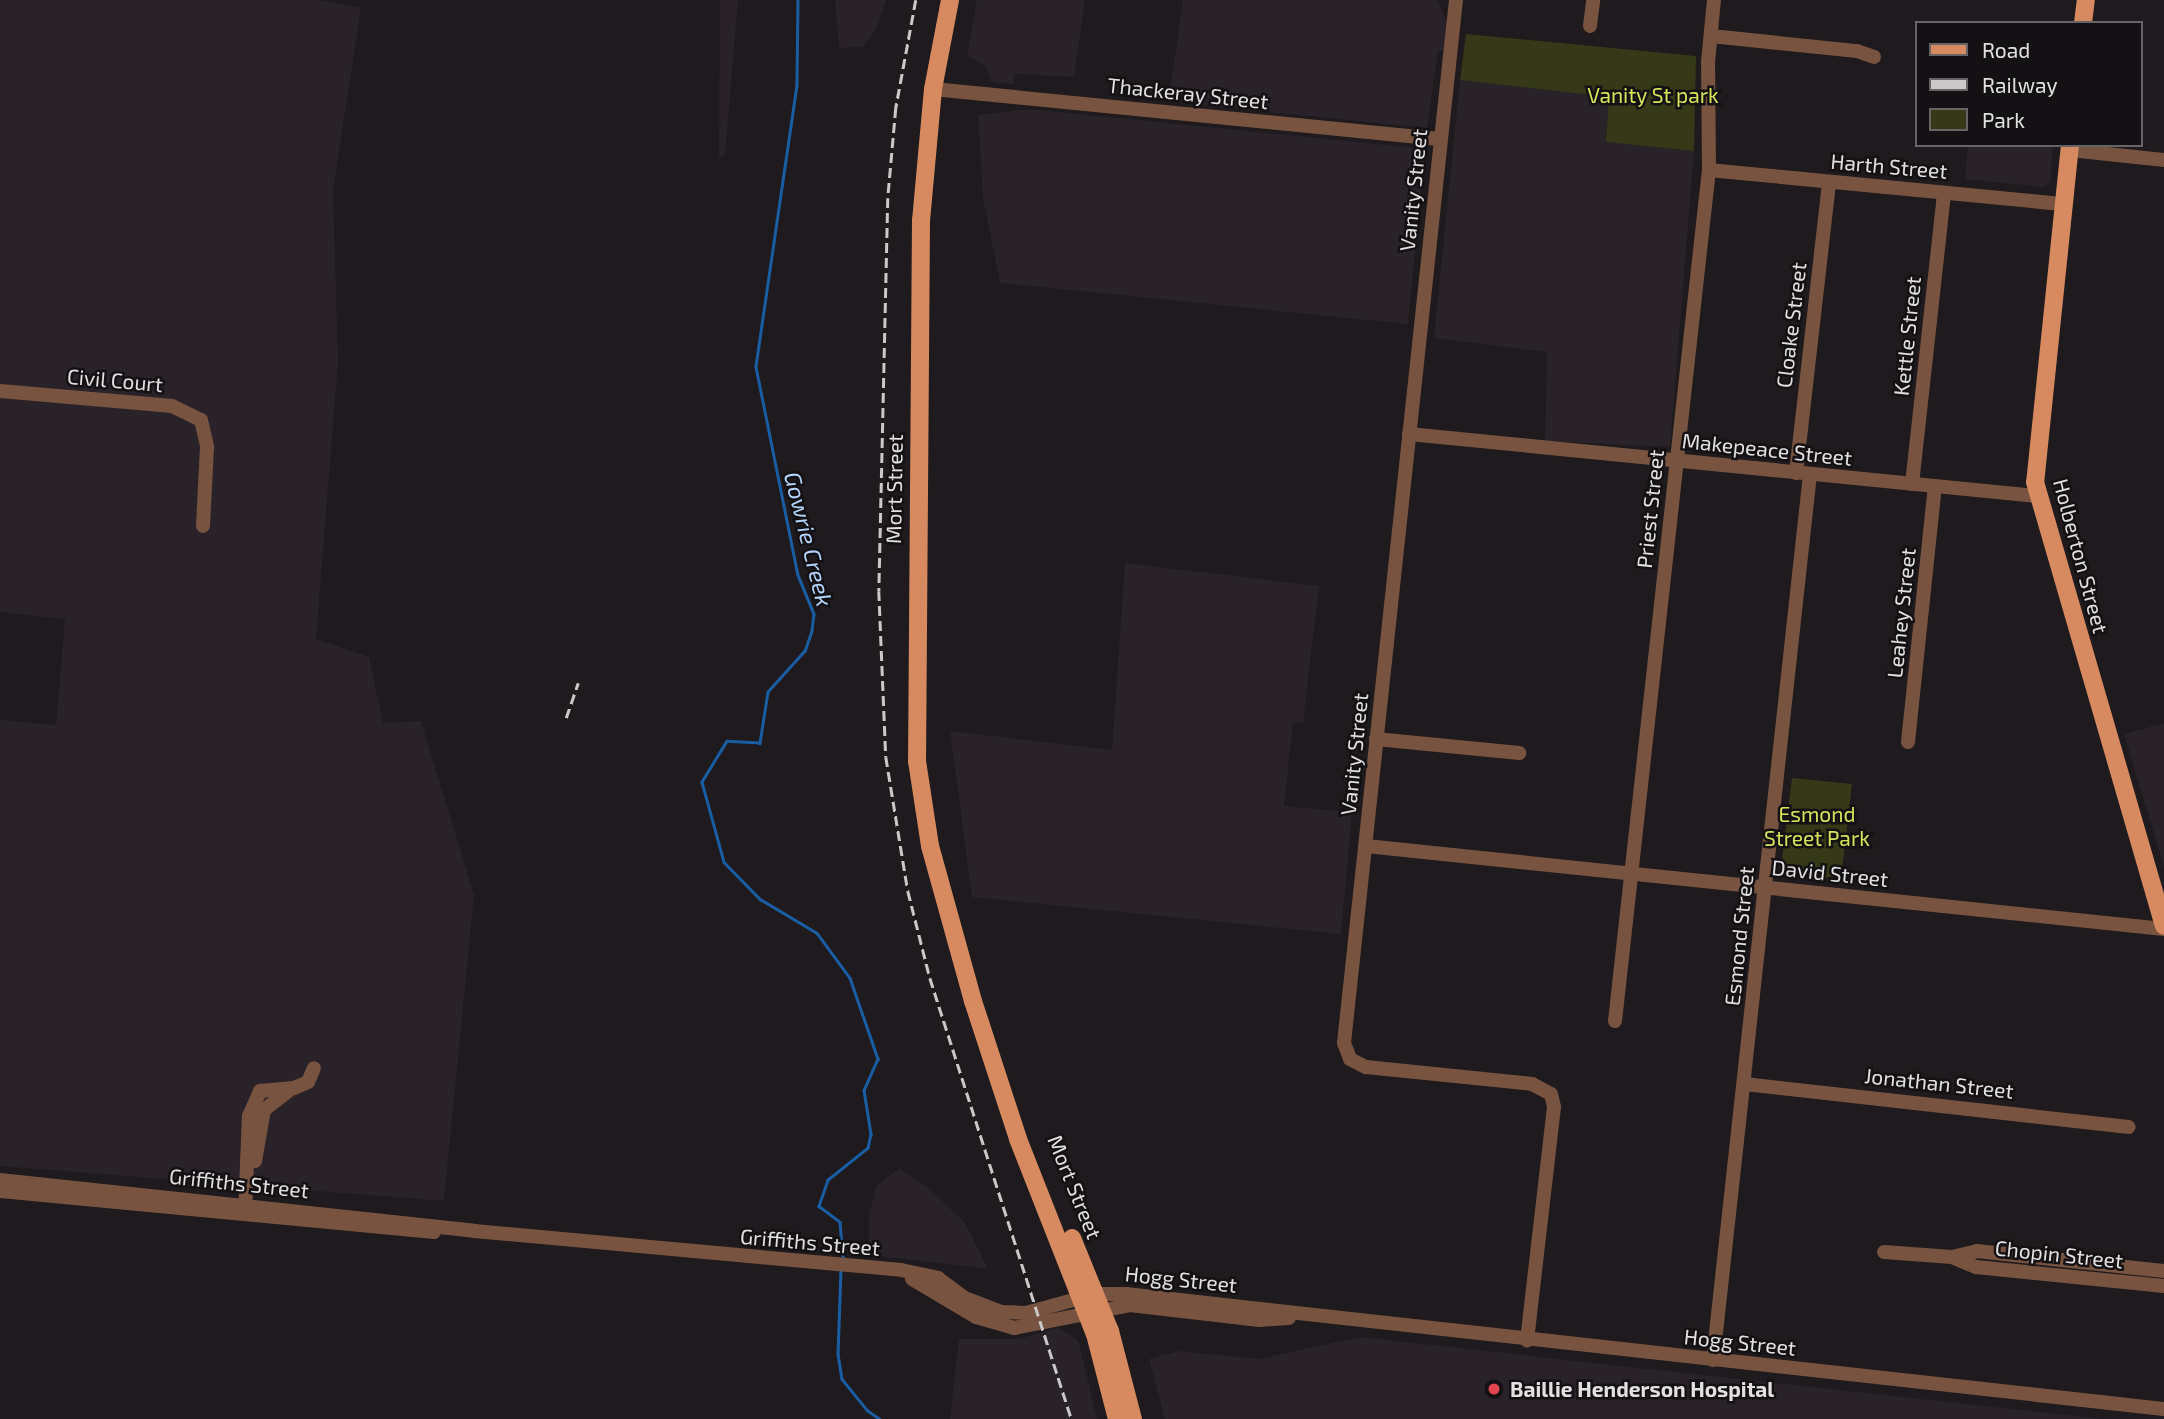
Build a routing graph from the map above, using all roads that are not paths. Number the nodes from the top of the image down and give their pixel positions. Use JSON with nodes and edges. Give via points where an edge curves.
{"nodes":[{"id":1,"x":950,"y":0,"type":"edge"},
{"id":2,"x":1456,"y":0,"type":"edge"},
{"id":3,"x":1593,"y":0,"type":"edge"},
{"id":4,"x":1714,"y":0,"type":"edge"},
{"id":5,"x":2085,"y":0,"type":"edge"},
{"id":6,"x":2083,"y":21,"type":"edge"},
{"id":7,"x":1590,"y":26,"type":"dead end"},
{"id":8,"x":1710,"y":36,"type":"junction"},
{"id":9,"x":1874,"y":57,"type":"dead end"},
{"id":10,"x":933,"y":89,"type":"junction"},
{"id":11,"x":1439,"y":139,"type":"junction"},
{"id":12,"x":2070,"y":148,"type":"edge"},
{"id":13,"x":2164,"y":160,"type":"edge"},
{"id":14,"x":1709,"y":170,"type":"junction"},
{"id":15,"x":1829,"y":182,"type":"junction"},
{"id":16,"x":1944,"y":193,"type":"junction"},
{"id":17,"x":2064,"y":204,"type":"junction"},
{"id":18,"x":0,"y":391,"type":"edge"},
{"id":19,"x":1409,"y":433,"type":"junction"},
{"id":20,"x":1676,"y":460,"type":"junction"},
{"id":21,"x":1803,"y":474,"type":"junction"},
{"id":22,"x":1912,"y":484,"type":"junction"},
{"id":23,"x":1935,"y":487,"type":"junction"},
{"id":24,"x":2037,"y":496,"type":"junction"},
{"id":25,"x":203,"y":526,"type":"dead end"},
{"id":26,"x":1376,"y":739,"type":"junction"},
{"id":27,"x":1908,"y":742,"type":"dead end"},
{"id":28,"x":1519,"y":753,"type":"dead end"},
{"id":29,"x":1366,"y":846,"type":"junction"},
{"id":30,"x":1633,"y":875,"type":"junction"},
{"id":31,"x":1765,"y":887,"type":"junction"},
{"id":32,"x":2164,"y":928,"type":"edge"},
{"id":33,"x":1615,"y":1021,"type":"dead end"},
{"id":34,"x":314,"y":1068,"type":"dead end"},
{"id":35,"x":1745,"y":1084,"type":"junction"},
{"id":36,"x":2129,"y":1127,"type":"dead end"},
{"id":37,"x":0,"y":1180,"type":"edge"},
{"id":38,"x":0,"y":1191,"type":"edge"},
{"id":39,"x":245,"y":1210,"type":"junction"},
{"id":40,"x":1884,"y":1251,"type":"dead end"},
{"id":41,"x":1952,"y":1257,"type":"junction"},
{"id":42,"x":2164,"y":1271,"type":"edge"},
{"id":43,"x":2164,"y":1286,"type":"edge"},
{"id":44,"x":1091,"y":1304,"type":"junction"},
{"id":45,"x":1527,"y":1340,"type":"junction"},
{"id":46,"x":1713,"y":1360,"type":"junction"},
{"id":47,"x":2164,"y":1409,"type":"edge"},
{"id":48,"x":1117,"y":1419,"type":"edge"},
{"id":49,"x":1133,"y":1419,"type":"edge"}],
"edges":[{"from":1,"to":10,"type":"main road","name":"Mort Street"},
{"from":2,"to":11,"type":"street","name":"Vanity Street"},
{"from":3,"to":7,"type":"street"},
{"from":4,"to":8,"type":"street","name":"Priest Street"},
{"from":5,"to":6,"type":"main road"},
{"from":8,"to":9,"type":"street","via":[[1857,51]]},
{"from":8,"to":14,"type":"street","name":"Priest Street"},
{"from":10,"to":11,"type":"street","name":"Thackeray Street"},
{"from":10,"to":44,"type":"main road","name":"Mort Street","via":[[921,220],[914,714],[930,846],[1003,1095]]},
{"from":11,"to":19,"type":"street","name":"Vanity Street"},
{"from":12,"to":13,"type":"street"},
{"from":12,"to":17,"type":"main road","name":"Holberton Street"},
{"from":14,"to":15,"type":"street","name":"Harth Street"},
{"from":14,"to":20,"type":"street","name":"Priest Street"},
{"from":15,"to":16,"type":"street","name":"Harth Street"},
{"from":15,"to":21,"type":"street","name":"Cloake Street"},
{"from":16,"to":17,"type":"street","name":"Harth Street"},
{"from":16,"to":22,"type":"street","name":"Kettle Street"},
{"from":17,"to":24,"type":"main road","name":"Holberton Street"},
{"from":18,"to":25,"type":"street","name":"Civil Court","via":[[172,406],[201,421],[207,447]]},
{"from":19,"to":20,"type":"street","name":"Makepeace Street"},
{"from":19,"to":26,"type":"street","name":"Vanity Street"},
{"from":20,"to":21,"type":"street","name":"Makepeace Street"},
{"from":20,"to":30,"type":"street","name":"Priest Street"},
{"from":21,"to":22,"type":"street","name":"Makepeace Street"},
{"from":21,"to":31,"type":"street","name":"Esmond Street"},
{"from":22,"to":23,"type":"street","name":"Makepeace Street"},
{"from":23,"to":24,"type":"street","name":"Makepeace Street"},
{"from":23,"to":27,"type":"street","name":"Leahey Street"},
{"from":24,"to":32,"type":"main road","name":"Holberton Street"},
{"from":26,"to":28,"type":"street"},
{"from":26,"to":29,"type":"street","name":"Vanity Street"},
{"from":29,"to":30,"type":"street","name":"David Street"},
{"from":29,"to":45,"type":"street","name":"Vanity Street","via":[[1344,1044],[1350,1059],[1366,1067],[1532,1084],[1552,1094]]},
{"from":30,"to":31,"type":"street","name":"David Street"},
{"from":30,"to":33,"type":"street","name":"Priest Street"},
{"from":31,"to":32,"type":"street","name":"David Street"},
{"from":31,"to":35,"type":"street","name":"Esmond Street"},
{"from":34,"to":39,"type":"street","via":[[308,1082],[294,1088],[260,1091],[249,1116]]},
{"from":35,"to":36,"type":"street","name":"Jonathan Street"},
{"from":35,"to":46,"type":"street","name":"Esmond Street"},
{"from":37,"to":39,"type":"street","name":"Griffiths Street"},
{"from":38,"to":39,"type":"street","name":"Griffiths Street"},
{"from":39,"to":44,"type":"street","name":"Griffiths Street","via":[[892,1270],[926,1283],[963,1310],[996,1324],[1032,1326]]},
{"from":40,"to":41,"type":"street","name":"Chopin Street"},
{"from":41,"to":42,"type":"street","name":"Chopin Street","via":[[1977,1251]]},
{"from":41,"to":43,"type":"street","name":"Chopin Street","via":[[1976,1267]]},
{"from":44,"to":45,"type":"street","name":"Hogg Street","via":[[1311,1316]]},
{"from":44,"to":48,"type":"main road","name":"Mort Street"},
{"from":44,"to":49,"type":"main road","name":"Mort Street"},
{"from":45,"to":46,"type":"street","name":"Hogg Street"},
{"from":46,"to":47,"type":"street","name":"Hogg Street"}]}
